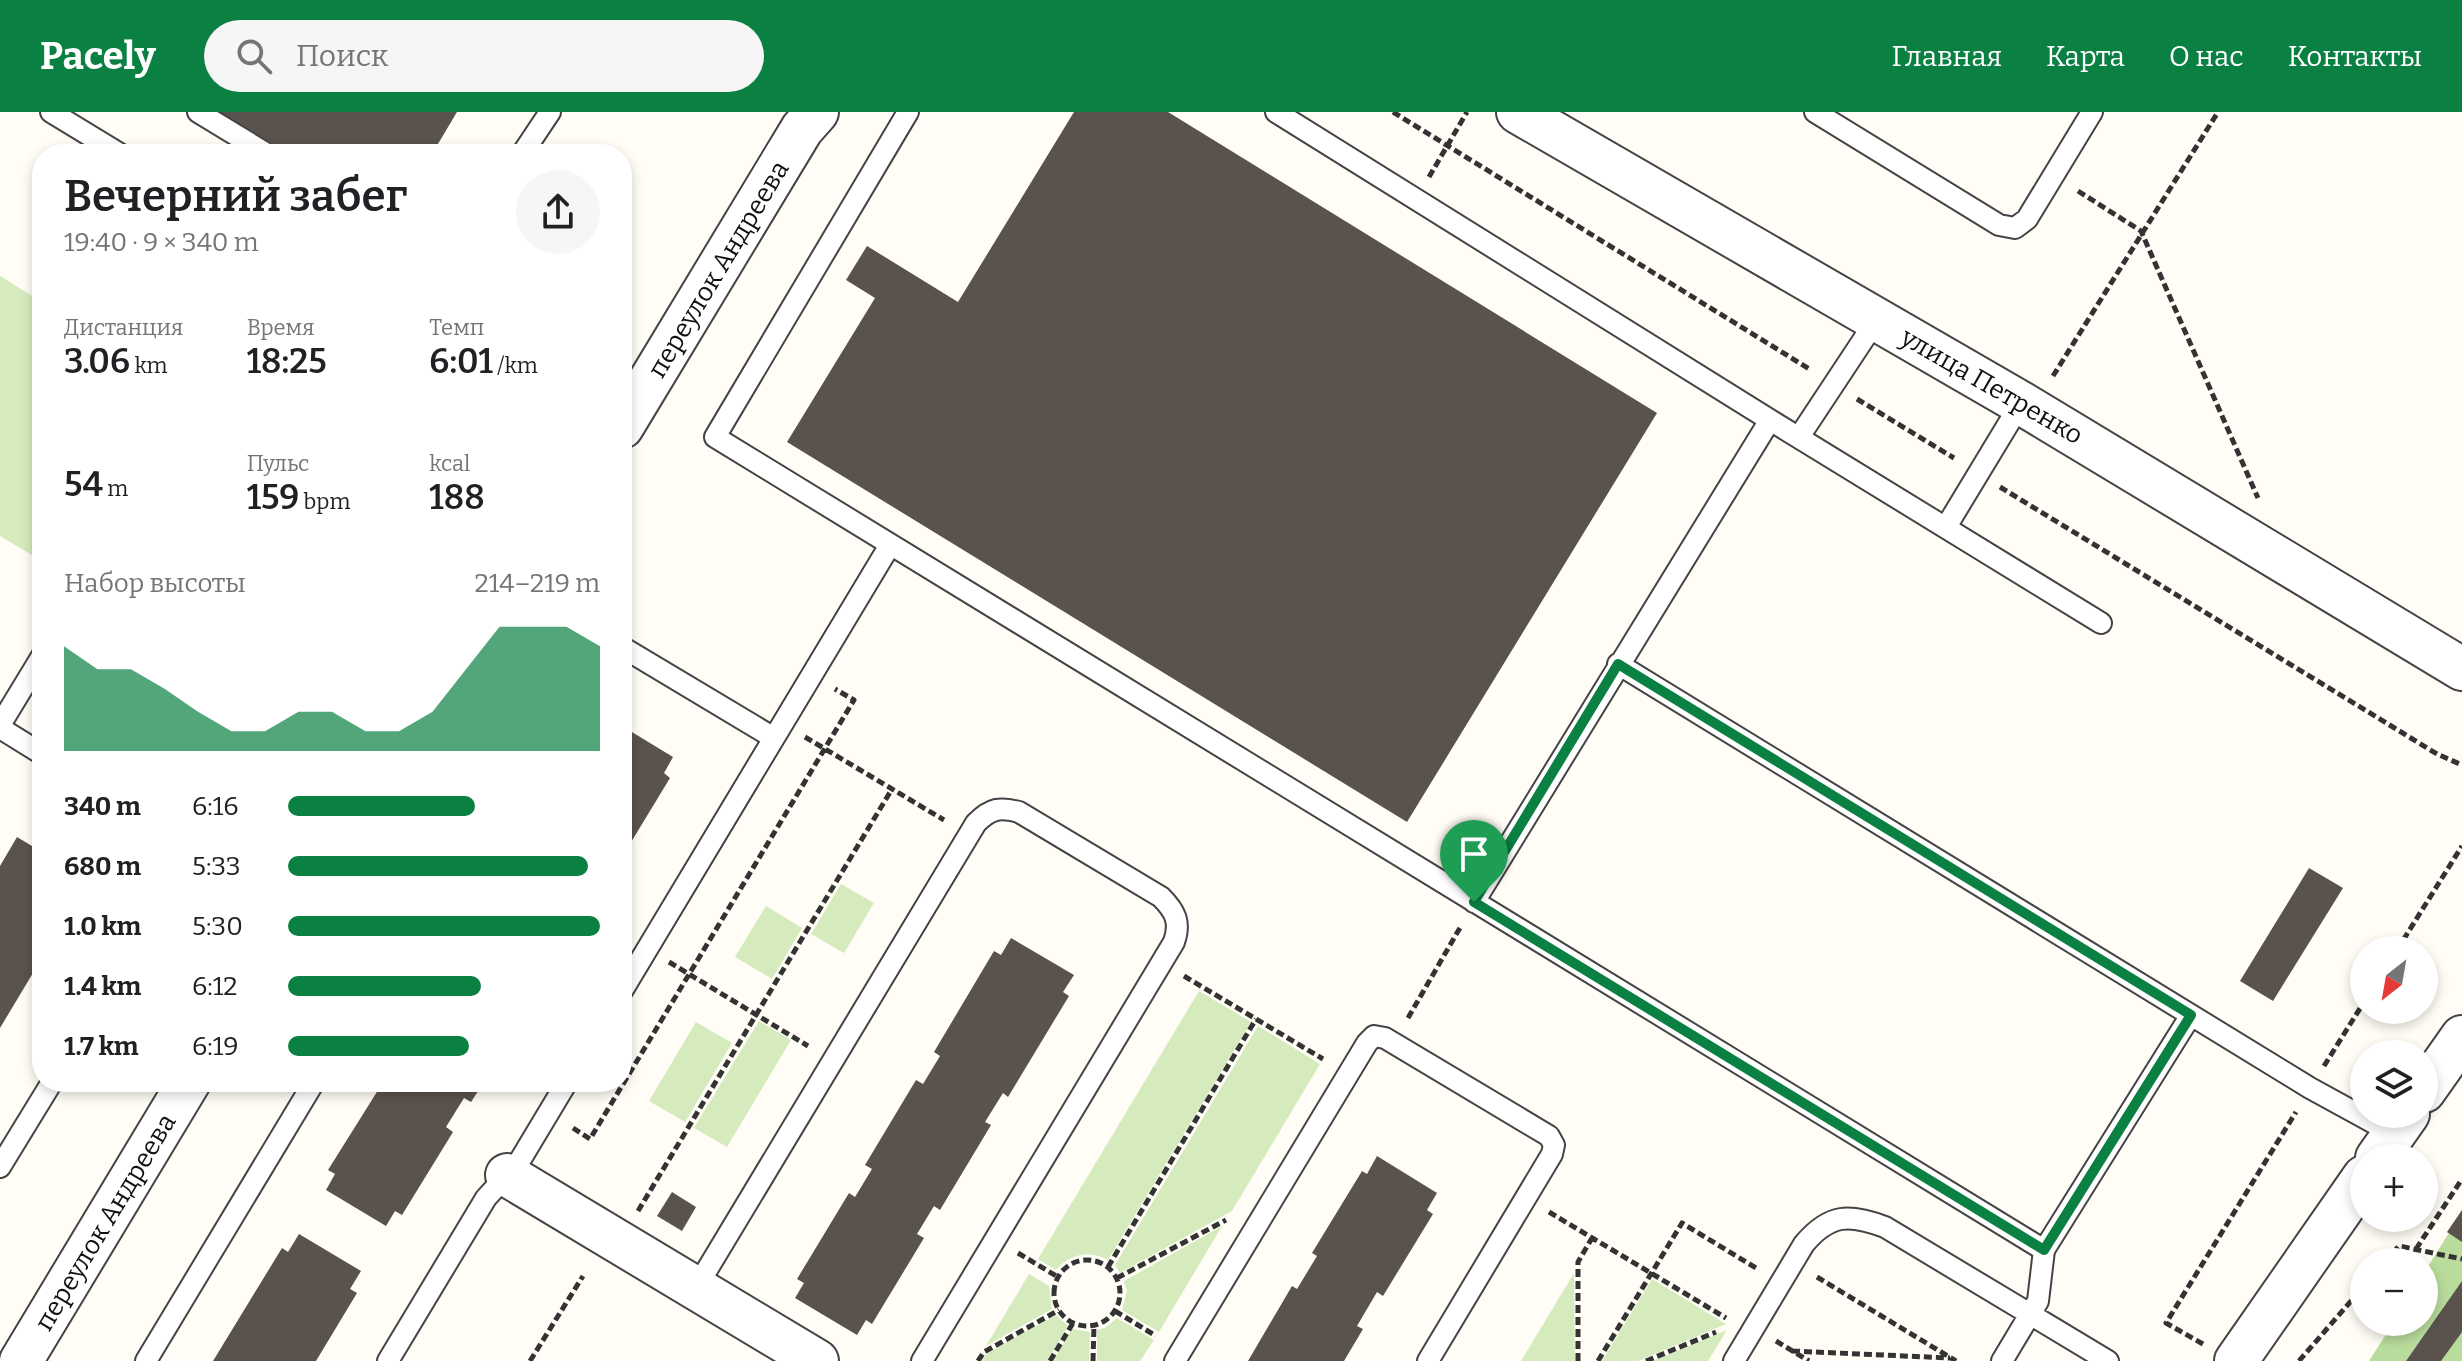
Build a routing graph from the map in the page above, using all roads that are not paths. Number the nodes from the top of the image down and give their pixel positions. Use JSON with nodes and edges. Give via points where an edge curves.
{"nodes":[{"id":1,"x":51,"y":112,"type":"edge"},
{"id":2,"x":198,"y":112,"type":"edge"},
{"id":3,"x":550,"y":112,"type":"edge"},
{"id":4,"x":817,"y":112,"type":"edge"},
{"id":5,"x":908,"y":112,"type":"edge"},
{"id":6,"x":1276,"y":112,"type":"edge"},
{"id":7,"x":1518,"y":112,"type":"edge"},
{"id":8,"x":1815,"y":112,"type":"edge"},
{"id":9,"x":2092,"y":112,"type":"edge"},
{"id":10,"x":104,"y":144,"type":"edge"},
{"id":11,"x":251,"y":144,"type":"edge"},
{"id":12,"x":529,"y":144,"type":"edge"},
{"id":13,"x":1877,"y":319,"type":"junction"},
{"id":14,"x":2027,"y":406,"type":"junction"},
{"id":15,"x":632,"y":410,"type":"edge"},
{"id":16,"x":1770,"y":420,"type":"junction"},
{"id":17,"x":1799,"y":437,"type":"junction"},
{"id":18,"x":1946,"y":527,"type":"junction"},
{"id":19,"x":890,"y":545,"type":"junction"},
{"id":20,"x":2101,"y":623,"type":"dead end"},
{"id":21,"x":632,"y":653,"type":"edge"},
{"id":22,"x":1618,"y":664,"type":"junction"},
{"id":23,"x":2462,"y":669,"type":"edge"},
{"id":24,"x":32,"y":673,"type":"edge"},
{"id":25,"x":0,"y":727,"type":"edge"},
{"id":26,"x":774,"y":738,"type":"junction"},
{"id":27,"x":32,"y":748,"type":"edge"},
{"id":28,"x":1474,"y":902,"type":"junction"},
{"id":29,"x":632,"y":974,"type":"edge"},
{"id":30,"x":2191,"y":1015,"type":"junction"},
{"id":31,"x":2462,"y":1037,"type":"edge"},
{"id":32,"x":2438,"y":1071,"type":"edge"},
{"id":33,"x":46,"y":1092,"type":"edge"},
{"id":34,"x":183,"y":1092,"type":"edge"},
{"id":35,"x":308,"y":1092,"type":"edge"},
{"id":36,"x":561,"y":1092,"type":"edge"},
{"id":37,"x":2393,"y":1135,"type":"edge"},
{"id":38,"x":0,"y":1167,"type":"edge"},
{"id":39,"x":507,"y":1175,"type":"junction"},
{"id":40,"x":2350,"y":1194,"type":"edge"},
{"id":41,"x":2044,"y":1250,"type":"junction"},
{"id":42,"x":696,"y":1288,"type":"junction"},
{"id":43,"x":2030,"y":1314,"type":"junction"},
{"id":44,"x":2221,"y":1353,"type":"edge"},
{"id":45,"x":1178,"y":1356,"type":"edge"},
{"id":46,"x":21,"y":1361,"type":"edge"},
{"id":47,"x":146,"y":1361,"type":"edge"},
{"id":48,"x":388,"y":1361,"type":"edge"},
{"id":49,"x":817,"y":1361,"type":"edge"},
{"id":50,"x":922,"y":1361,"type":"edge"},
{"id":51,"x":1428,"y":1361,"type":"edge"},
{"id":52,"x":1734,"y":1361,"type":"edge"},
{"id":53,"x":2002,"y":1361,"type":"edge"},
{"id":54,"x":2108,"y":1361,"type":"edge"}],
"edges":[{"from":1,"to":10,"type":"lane"},
{"from":2,"to":11,"type":"lane"},
{"from":3,"to":12,"type":"lane"},
{"from":4,"to":15,"type":"street","name":"переулок Андреева"},
{"from":5,"to":19,"type":"lane","via":[[715,437]]},
{"from":6,"to":16,"type":"lane"},
{"from":7,"to":13,"type":"street","name":"улица Петренко"},
{"from":8,"to":9,"type":"lane","via":[[1999,225],[2015,228],[2027,219]]},
{"from":13,"to":14,"type":"street","name":"улица Петренко"},
{"from":13,"to":17,"type":"lane"},
{"from":14,"to":18,"type":"lane"},
{"from":14,"to":23,"type":"street","name":"улица Петренко"},
{"from":16,"to":17,"type":"lane"},
{"from":16,"to":22,"type":"lane"},
{"from":17,"to":18,"type":"lane"},
{"from":18,"to":20,"type":"lane"},
{"from":19,"to":26,"type":"lane"},
{"from":19,"to":28,"type":"lane"},
{"from":21,"to":26,"type":"lane"},
{"from":22,"to":28,"type":"lane"},
{"from":22,"to":30,"type":"lane"},
{"from":24,"to":25,"type":"lane"},
{"from":25,"to":27,"type":"lane"},
{"from":26,"to":29,"type":"lane"},
{"from":28,"to":41,"type":"lane"},
{"from":30,"to":37,"type":"lane"},
{"from":30,"to":41,"type":"lane"},
{"from":31,"to":32,"type":"street"},
{"from":33,"to":38,"type":"lane"},
{"from":34,"to":46,"type":"street","name":"переулок Андреева"},
{"from":35,"to":47,"type":"lane"},
{"from":36,"to":39,"type":"lane"},
{"from":39,"to":42,"type":"street"},
{"from":39,"to":48,"type":"lane","via":[[486,1198]]},
{"from":40,"to":44,"type":"street"},
{"from":41,"to":43,"type":"lane","via":[[2038,1301]]},
{"from":42,"to":49,"type":"street"},
{"from":42,"to":50,"type":"lane","via":[[969,835],[987,812],[1001,807],[1019,812],[1161,897],[1174,910],[1179,929]]},
{"from":43,"to":52,"type":"lane","via":[[1885,1227],[1840,1218],[1817,1228],[1743,1328]]},
{"from":43,"to":53,"type":"lane"},
{"from":43,"to":54,"type":"lane"},
{"from":45,"to":51,"type":"lane","via":[[1374,1036],[1549,1136],[1554,1145]]}]}
